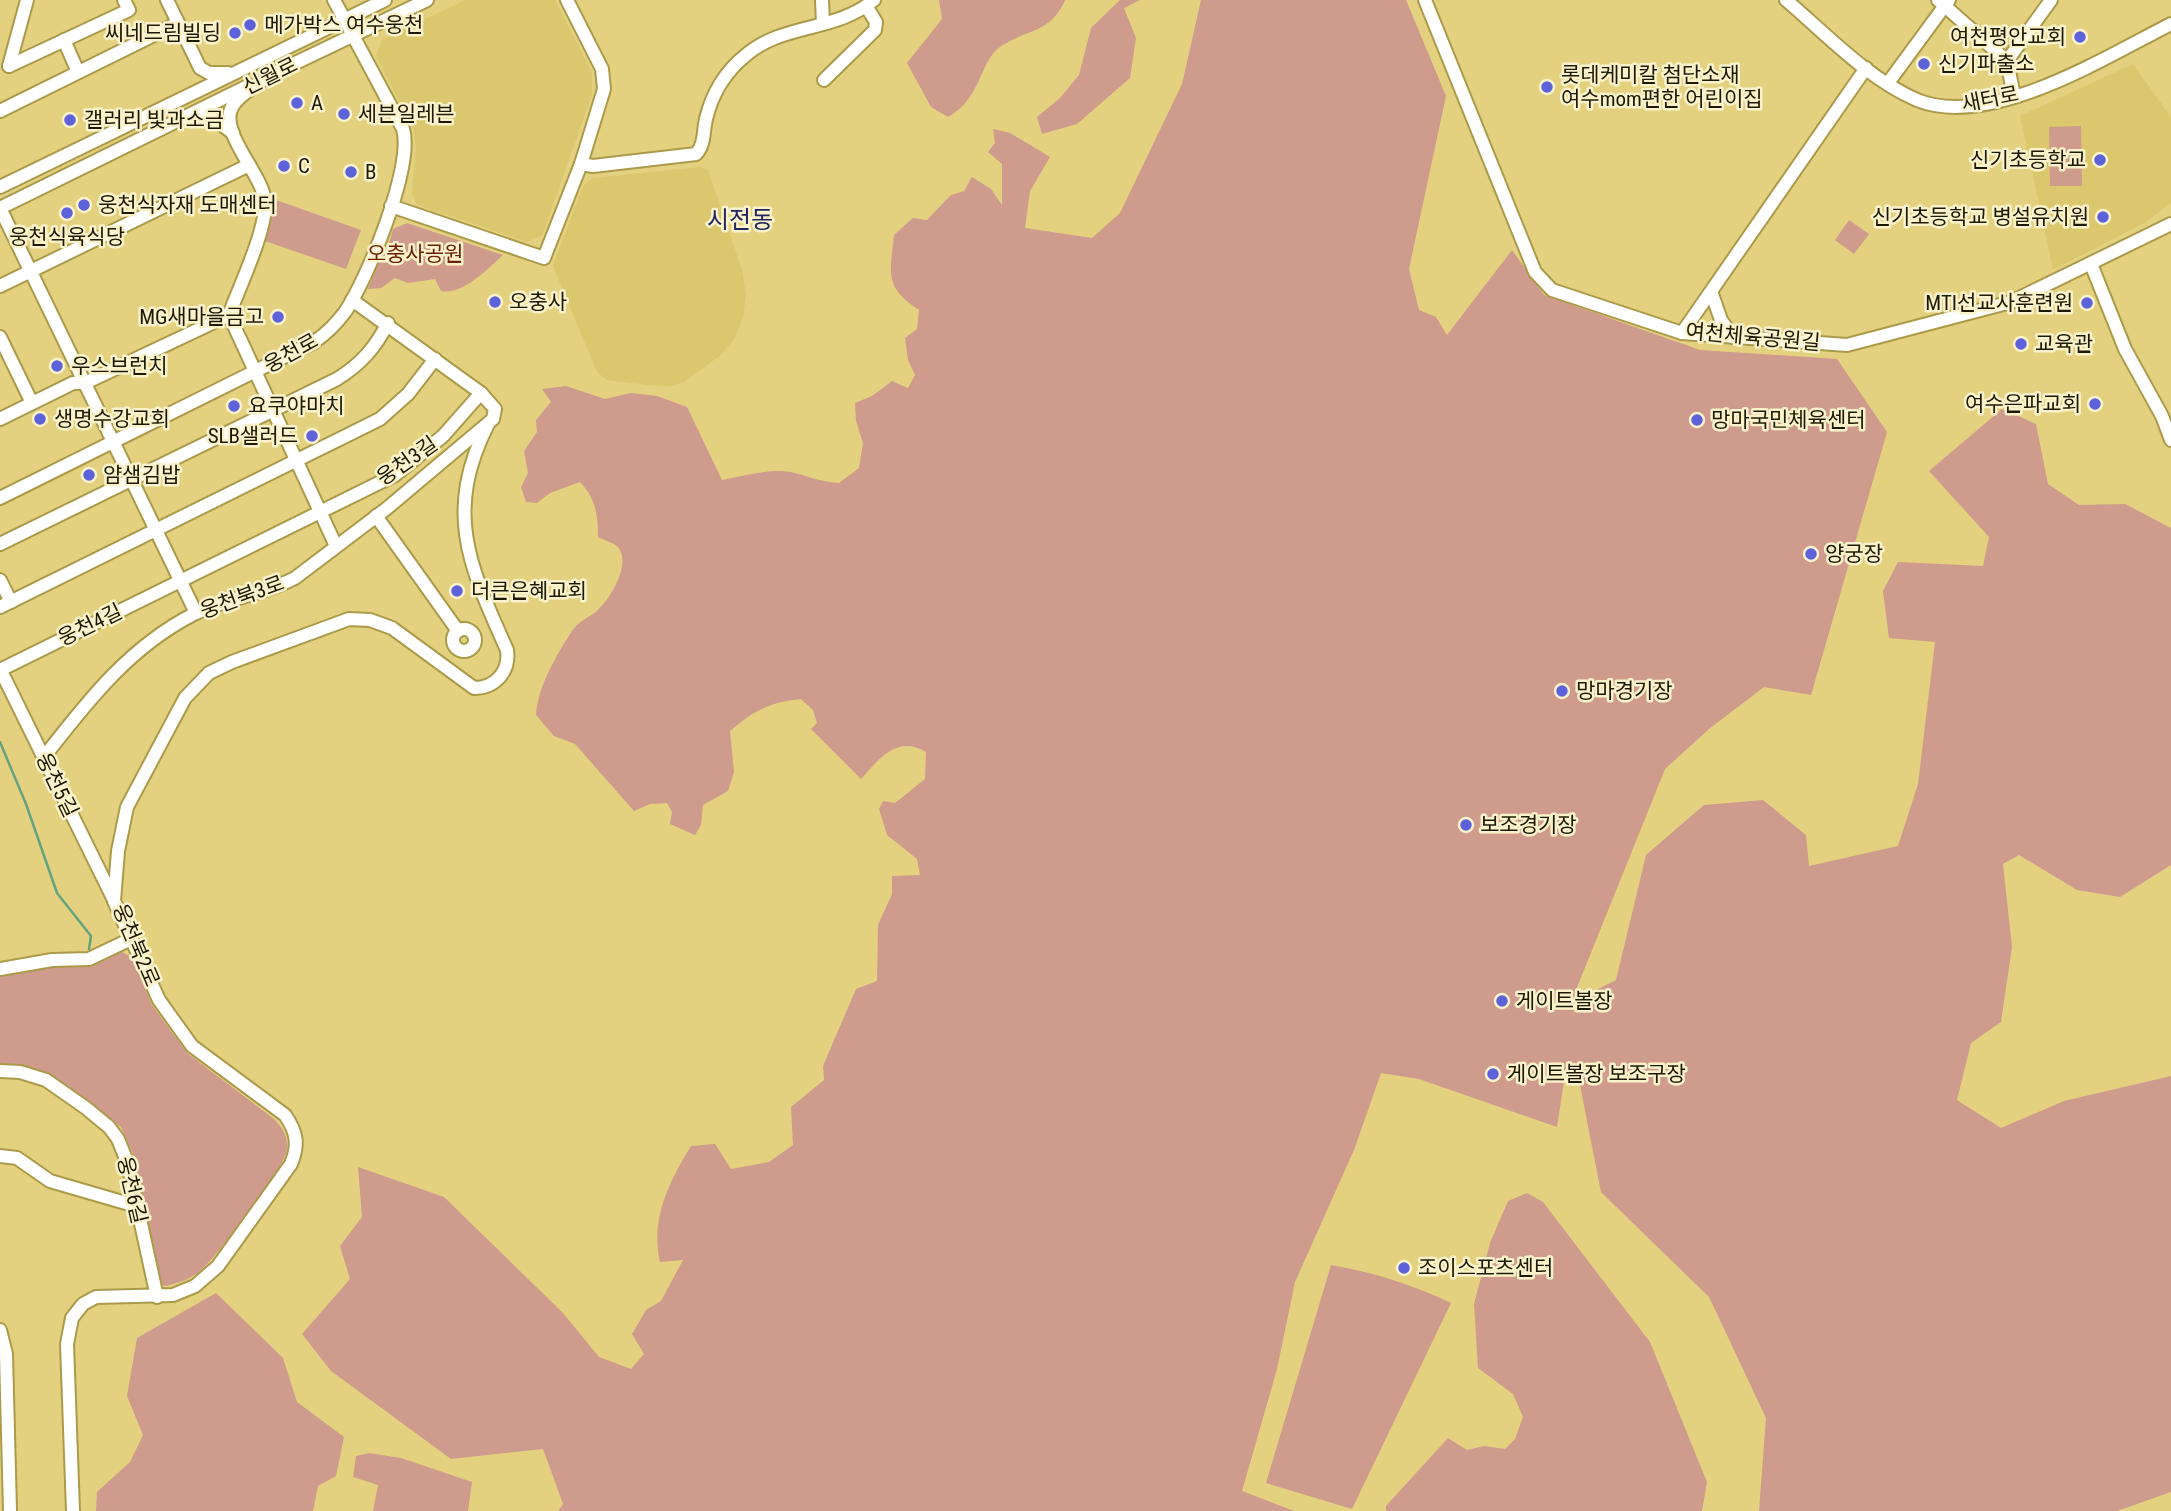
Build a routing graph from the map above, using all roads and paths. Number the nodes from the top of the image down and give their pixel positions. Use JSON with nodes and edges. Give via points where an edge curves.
{"nodes":[{"id":1,"x":27,"y":0,"type":"edge"},
{"id":2,"x":124,"y":0,"type":"edge"},
{"id":3,"x":167,"y":0,"type":"edge"},
{"id":4,"x":334,"y":0,"type":"edge"},
{"id":5,"x":385,"y":0,"type":"edge"},
{"id":6,"x":427,"y":0,"type":"edge"},
{"id":7,"x":567,"y":0,"type":"edge"},
{"id":8,"x":822,"y":0,"type":"edge"},
{"id":9,"x":1425,"y":0,"type":"edge"},
{"id":10,"x":1786,"y":0,"type":"edge"},
{"id":11,"x":2051,"y":0,"type":"edge"},
{"id":12,"x":1944,"y":2,"type":"edge"},
{"id":13,"x":870,"y":3,"type":"edge"},
{"id":14,"x":344,"y":20,"type":"junction"},
{"id":15,"x":178,"y":23,"type":"junction"},
{"id":16,"x":823,"y":24,"type":"junction"},
{"id":17,"x":2171,"y":24,"type":"edge"},
{"id":18,"x":353,"y":37,"type":"junction"},
{"id":19,"x":64,"y":40,"type":"junction"},
{"id":20,"x":2007,"y":61,"type":"junction"},
{"id":21,"x":1866,"y":68,"type":"junction"},
{"id":22,"x":78,"y":72,"type":"junction"},
{"id":23,"x":232,"y":73,"type":"junction"},
{"id":24,"x":269,"y":76,"type":"junction"},
{"id":25,"x":824,"y":80,"type":"dead end"},
{"id":26,"x":1888,"y":83,"type":"junction"},
{"id":27,"x":2014,"y":96,"type":"junction"},
{"id":28,"x":0,"y":111,"type":"edge"},
{"id":29,"x":170,"y":125,"type":"junction"},
{"id":30,"x":233,"y":133,"type":"junction"},
{"id":31,"x":581,"y":164,"type":"junction"},
{"id":32,"x":249,"y":165,"type":"junction"},
{"id":33,"x":0,"y":176,"type":"edge"},
{"id":34,"x":17,"y":179,"type":"junction"},
{"id":35,"x":0,"y":187,"type":"edge"},
{"id":36,"x":391,"y":206,"type":"junction"},
{"id":37,"x":0,"y":208,"type":"edge"},
{"id":38,"x":2171,"y":224,"type":"edge"},
{"id":39,"x":2091,"y":264,"type":"junction"},
{"id":40,"x":31,"y":271,"type":"junction"},
{"id":41,"x":0,"y":286,"type":"edge"},
{"id":42,"x":1712,"y":294,"type":"junction"},
{"id":43,"x":352,"y":300,"type":"junction"},
{"id":44,"x":229,"y":315,"type":"junction"},
{"id":45,"x":388,"y":323,"type":"junction"},
{"id":46,"x":1682,"y":333,"type":"junction"},
{"id":47,"x":0,"y":337,"type":"edge"},
{"id":48,"x":1733,"y":337,"type":"junction"},
{"id":49,"x":3,"y":352,"type":"edge"},
{"id":50,"x":435,"y":359,"type":"junction"},
{"id":51,"x":257,"y":372,"type":"junction"},
{"id":52,"x":85,"y":383,"type":"junction"},
{"id":53,"x":481,"y":393,"type":"junction"},
{"id":54,"x":32,"y":402,"type":"junction"},
{"id":55,"x":274,"y":410,"type":"junction"},
{"id":56,"x":0,"y":419,"type":"edge"},
{"id":57,"x":488,"y":424,"type":"junction"},
{"id":58,"x":2171,"y":440,"type":"edge"},
{"id":59,"x":114,"y":443,"type":"junction"},
{"id":60,"x":452,"y":454,"type":"junction"},
{"id":61,"x":297,"y":461,"type":"junction"},
{"id":62,"x":472,"y":469,"type":"junction"},
{"id":63,"x":131,"y":478,"type":"junction"},
{"id":64,"x":0,"y":498,"type":"edge"},
{"id":65,"x":320,"y":511,"type":"junction"},
{"id":66,"x":376,"y":516,"type":"junction"},
{"id":67,"x":156,"y":530,"type":"junction"},
{"id":68,"x":0,"y":544,"type":"edge"},
{"id":69,"x":336,"y":546,"type":"junction"},
{"id":70,"x":0,"y":580,"type":"edge"},
{"id":71,"x":181,"y":581,"type":"junction"},
{"id":72,"x":6,"y":605,"type":"edge"},
{"id":73,"x":196,"y":613,"type":"junction"},
{"id":74,"x":458,"y":631,"type":"dead end"},
{"id":75,"x":0,"y":670,"type":"edge"},
{"id":76,"x":44,"y":757,"type":"junction"},
{"id":77,"x":114,"y":901,"type":"junction"},
{"id":78,"x":131,"y":939,"type":"junction"},
{"id":79,"x":0,"y":969,"type":"edge"},
{"id":80,"x":0,"y":1071,"type":"edge"},
{"id":81,"x":0,"y":1156,"type":"edge"},
{"id":82,"x":136,"y":1206,"type":"junction"},
{"id":83,"x":157,"y":1297,"type":"junction"},
{"id":84,"x":0,"y":1329,"type":"edge"},
{"id":85,"x":10,"y":1511,"type":"edge"},
{"id":86,"x":73,"y":1511,"type":"edge"}],
"edges":[{"from":1,"to":19,"type":"street","via":[[9,66]]},
{"from":2,"to":19,"type":"street","via":[[129,10]]},
{"from":3,"to":15,"type":"street"},
{"from":4,"to":14,"type":"street","name":"웅천로"},
{"from":5,"to":14,"type":"street","name":"신월로"},
{"from":6,"to":18,"type":"street","name":"신월로"},
{"from":7,"to":31,"type":"street","via":[[604,80]]},
{"from":8,"to":16,"type":"street"},
{"from":9,"to":46,"type":"street","name":"여천체육공원길","via":[[1535,272],[1552,290]]},
{"from":10,"to":21,"type":"street","name":"새터로"},
{"from":11,"to":20,"type":"street"},
{"from":12,"to":20,"type":"street"},
{"from":12,"to":26,"type":"street"},
{"from":13,"to":16,"type":"street","via":[[846,19]]},
{"from":13,"to":25,"type":"street","via":[[875,30]]},
{"from":14,"to":18,"type":"street","name":"웅천로"},
{"from":14,"to":23,"type":"street","name":"신월로"},
{"from":15,"to":22,"type":"street"},
{"from":15,"to":23,"type":"street","via":[[202,70]]},
{"from":16,"to":31,"type":"street","via":[[774,37],[737,63],[710,105],[696,154]]},
{"from":17,"to":27,"type":"street","name":"새터로","via":[[2051,85]]},
{"from":18,"to":24,"type":"street","name":"신월로"},
{"from":18,"to":36,"type":"street","name":"웅천로","via":[[405,136],[404,164]]},
{"from":19,"to":22,"type":"street"},
{"from":20,"to":27,"type":"street"},
{"from":21,"to":26,"type":"street","name":"새터로"},
{"from":21,"to":42,"type":"street"},
{"from":22,"to":28,"type":"street"},
{"from":23,"to":34,"type":"street","name":"신월로"},
{"from":24,"to":29,"type":"street","name":"신월로"},
{"from":24,"to":30,"type":"street","via":[[231,108]]},
{"from":26,"to":27,"type":"street","name":"새터로","via":[[1918,100],[1946,107],[1976,106]]},
{"from":29,"to":30,"type":"street","via":[[211,117]]},
{"from":29,"to":37,"type":"street","name":"신월로"},
{"from":30,"to":32,"type":"street"},
{"from":31,"to":36,"type":"street","via":[[544,258]]},
{"from":32,"to":40,"type":"street"},
{"from":32,"to":44,"type":"street","via":[[265,207]]},
{"from":33,"to":34,"type":"street"},
{"from":34,"to":35,"type":"street","name":"신월로"},
{"from":36,"to":43,"type":"street","name":"웅천로"},
{"from":37,"to":40,"type":"street"},
{"from":38,"to":39,"type":"street","name":"여천체육공원길"},
{"from":39,"to":48,"type":"street","name":"여천체육공원길","via":[[2011,302],[1867,341],[1826,344]]},
{"from":39,"to":58,"type":"street","via":[[2125,349]]},
{"from":40,"to":41,"type":"street"},
{"from":40,"to":52,"type":"street"},
{"from":42,"to":46,"type":"street"},
{"from":42,"to":48,"type":"street"},
{"from":43,"to":45,"type":"street"},
{"from":43,"to":51,"type":"street","name":"웅천로","via":[[325,335]]},
{"from":44,"to":51,"type":"street"},
{"from":44,"to":52,"type":"street"},
{"from":45,"to":50,"type":"street"},
{"from":45,"to":55,"type":"street","via":[[375,347],[353,369]]},
{"from":46,"to":48,"type":"street","name":"여천체육공원길"},
{"from":47,"to":49,"type":"street"},
{"from":49,"to":54,"type":"street"},
{"from":50,"to":53,"type":"street"},
{"from":50,"to":61,"type":"street","via":[[408,394],[380,419]]},
{"from":51,"to":55,"type":"street"},
{"from":51,"to":59,"type":"street","name":"웅천로"},
{"from":52,"to":54,"type":"street","via":[[73,383]]},
{"from":52,"to":59,"type":"street"},
{"from":53,"to":57,"type":"street","via":[[495,409]]},
{"from":53,"to":65,"type":"street","name":"웅천3길","via":[[420,457],[395,475]]},
{"from":54,"to":56,"type":"street"},
{"from":55,"to":61,"type":"street"},
{"from":55,"to":63,"type":"street"},
{"from":57,"to":60,"type":"street","name":"웅천북3로"},
{"from":57,"to":62,"type":"street","name":"웅천북2로"},
{"from":59,"to":63,"type":"street"},
{"from":59,"to":64,"type":"street","name":"웅천로"},
{"from":60,"to":62,"type":"street","via":[[467,455]]},
{"from":60,"to":66,"type":"street","name":"웅천북3로"},
{"from":61,"to":65,"type":"street"},
{"from":61,"to":67,"type":"street"},
{"from":62,"to":77,"type":"street","name":"웅천북2로","via":[[466,496],[466,545],[506,650],[508,659],[499,679],[491,686],[474,688],[392,628],[363,619],[220,666],[185,698],[137,785],[120,830]]},
{"from":63,"to":67,"type":"street"},
{"from":63,"to":68,"type":"street"},
{"from":65,"to":69,"type":"street"},
{"from":65,"to":71,"type":"street","name":"웅천3길"},
{"from":66,"to":69,"type":"street","name":"웅천북3로"},
{"from":66,"to":74,"type":"street"},
{"from":67,"to":71,"type":"street"},
{"from":67,"to":72,"type":"street"},
{"from":69,"to":73,"type":"street","name":"웅천북3로","via":[[279,586]]},
{"from":70,"to":72,"type":"street"},
{"from":71,"to":73,"type":"street"},
{"from":71,"to":75,"type":"street","name":"웅천4길"},
{"from":73,"to":76,"type":"street","name":"웅천북3로","via":[[113,672]]},
{"from":75,"to":76,"type":"street","name":"웅천5길"},
{"from":76,"to":77,"type":"street","name":"웅천5길"},
{"from":77,"to":78,"type":"street","name":"웅천북2로"},
{"from":78,"to":79,"type":"street","via":[[89,959]]},
{"from":78,"to":83,"type":"street","name":"웅천북2로","via":[[159,1000],[181,1032],[203,1055],[285,1115],[297,1148],[291,1164],[214,1271],[185,1291]]},
{"from":80,"to":82,"type":"street","name":"웅천6길","via":[[46,1080],[109,1127],[123,1148]]},
{"from":81,"to":82,"type":"street","via":[[17,1158],[50,1181]]},
{"from":82,"to":83,"type":"street","name":"웅천6길"},
{"from":83,"to":86,"type":"street","name":"웅천북2로","via":[[96,1297],[72,1318],[67,1344]]},
{"from":84,"to":85,"type":"street","via":[[6,1354]]}]}
